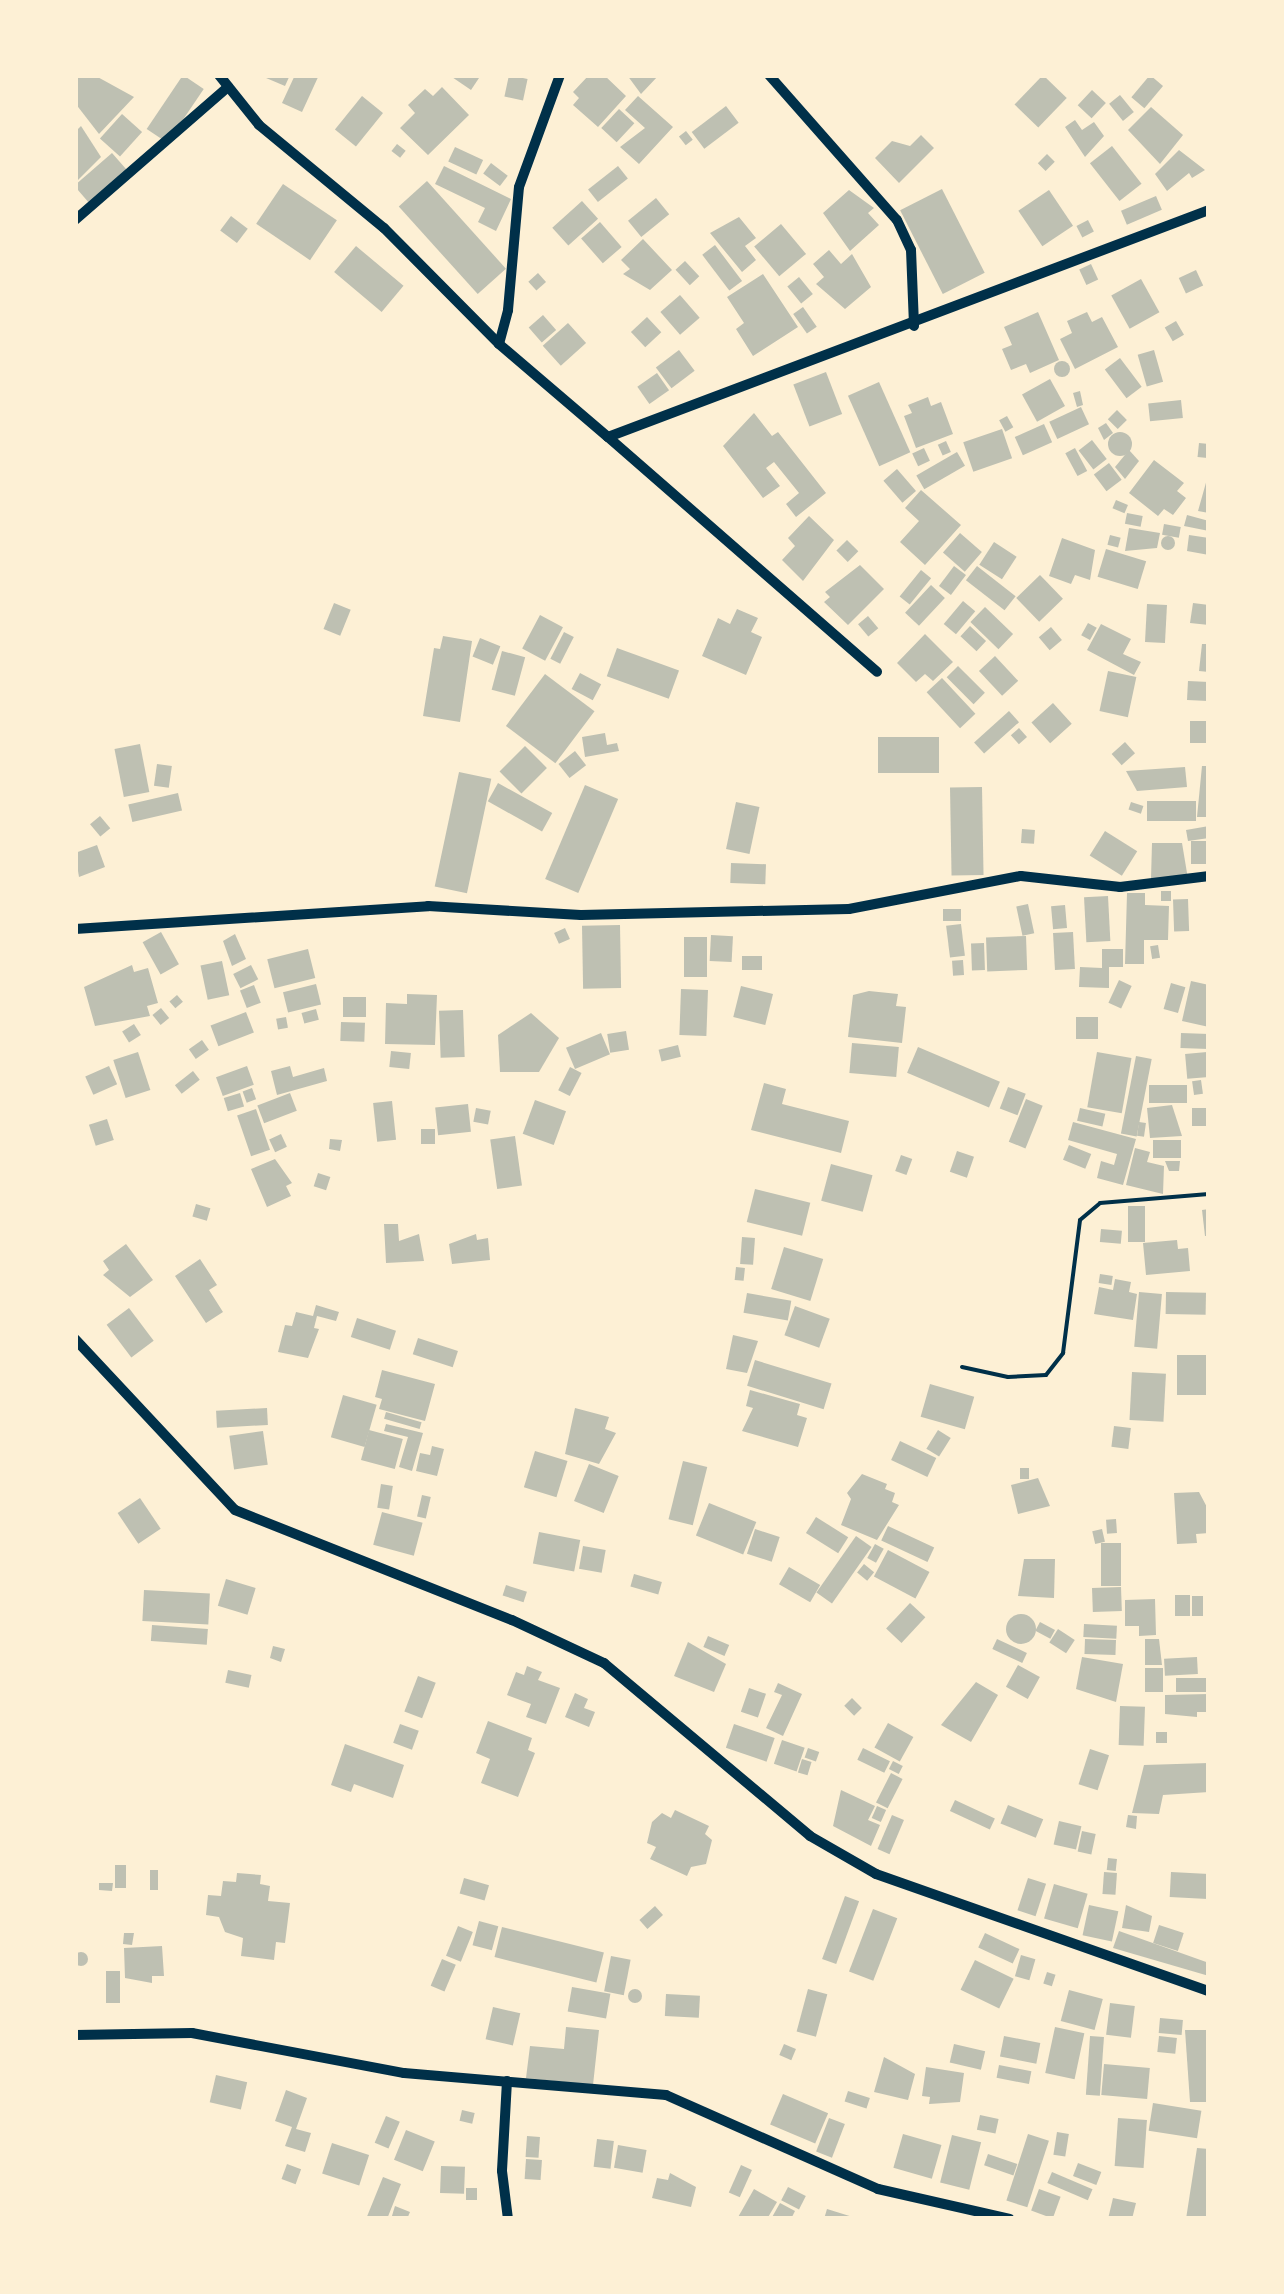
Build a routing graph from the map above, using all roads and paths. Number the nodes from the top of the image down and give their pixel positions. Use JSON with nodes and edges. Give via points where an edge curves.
{"nodes":[{"id":1,"x":218,"y":75,"type":"edge"},
{"id":2,"x":560,"y":75,"type":"edge"},
{"id":3,"x":769,"y":75,"type":"edge"},
{"id":4,"x":228,"y":87,"type":"junction"},
{"id":5,"x":1209,"y":210,"type":"edge"},
{"id":6,"x":75,"y":220,"type":"edge"},
{"id":7,"x":914,"y":326,"type":"junction"},
{"id":8,"x":499,"y":344,"type":"junction"},
{"id":9,"x":608,"y":437,"type":"junction"},
{"id":10,"x":878,"y":672,"type":"dead end"},
{"id":11,"x":1209,"y":876,"type":"edge"},
{"id":12,"x":75,"y":929,"type":"edge"},
{"id":13,"x":1209,"y":1194,"type":"edge"},
{"id":14,"x":75,"y":1339,"type":"edge"},
{"id":15,"x":962,"y":1367,"type":"dead end"},
{"id":16,"x":1209,"y":1991,"type":"edge"},
{"id":17,"x":75,"y":2035,"type":"edge"},
{"id":18,"x":507,"y":2081,"type":"junction"},
{"id":19,"x":508,"y":2219,"type":"edge"},
{"id":20,"x":1010,"y":2219,"type":"edge"}],
"edges":[{"from":1,"to":4,"type":"street"},
{"from":2,"to":8,"type":"street","via":[[518,187]]},
{"from":3,"to":7,"type":"street","via":[[897,220],[911,250]]},
{"from":4,"to":6,"type":"street"},
{"from":4,"to":8,"type":"street","via":[[259,125],[384,228]]},
{"from":5,"to":7,"type":"street"},
{"from":7,"to":9,"type":"street"},
{"from":8,"to":9,"type":"street"},
{"from":9,"to":10,"type":"street"},
{"from":11,"to":12,"type":"street","via":[[1120,887],[1021,876],[849,909],[581,915],[428,906]]},
{"from":13,"to":15,"type":"path","via":[[1100,1203],[1080,1220],[1063,1353],[1046,1375]]},
{"from":14,"to":16,"type":"street","via":[[234,1510],[604,1663],[810,1836],[876,1874]]},
{"from":17,"to":18,"type":"street","via":[[192,2033],[404,2073]]},
{"from":18,"to":19,"type":"street","via":[[502,2171]]},
{"from":18,"to":20,"type":"street","via":[[666,2096],[878,2189]]}]}
